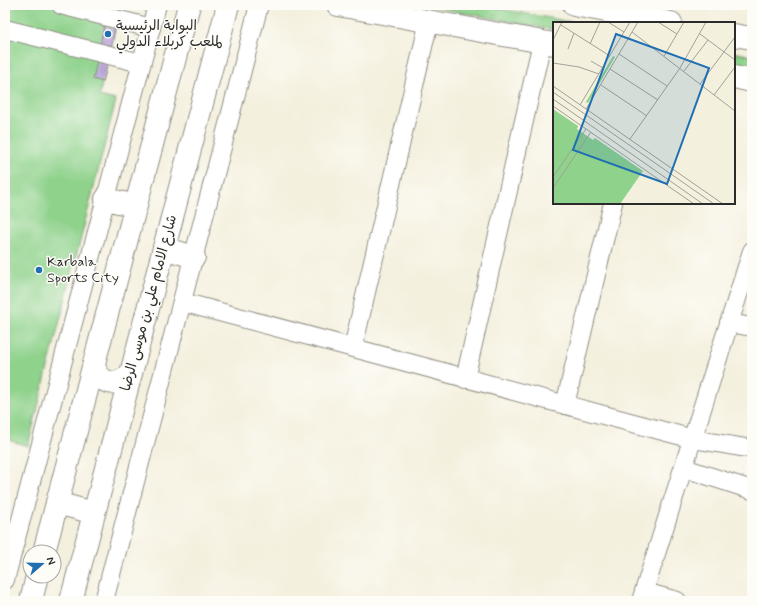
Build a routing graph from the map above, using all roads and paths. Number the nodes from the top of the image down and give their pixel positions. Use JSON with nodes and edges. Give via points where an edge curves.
{"nodes":[{"id":1,"x":61,"y":5,"type":"edge"},
{"id":2,"x":157,"y":5,"type":"edge"},
{"id":3,"x":189,"y":5,"type":"edge"},
{"id":4,"x":228,"y":5,"type":"edge"},
{"id":5,"x":259,"y":5,"type":"edge"},
{"id":6,"x":338,"y":5,"type":"edge"},
{"id":7,"x":574,"y":5,"type":"edge"},
{"id":8,"x":621,"y":14,"type":"edge"},
{"id":9,"x":429,"y":21,"type":"junction"},
{"id":10,"x":662,"y":22,"type":"edge"},
{"id":11,"x":151,"y":28,"type":"junction"},
{"id":12,"x":5,"y":29,"type":"edge"},
{"id":13,"x":735,"y":35,"type":"edge"},
{"id":14,"x":752,"y":38,"type":"edge"},
{"id":15,"x":548,"y":43,"type":"edge"},
{"id":16,"x":141,"y":63,"type":"junction"},
{"id":17,"x":735,"y":77,"type":"edge"},
{"id":18,"x":752,"y":81,"type":"edge"},
{"id":19,"x":106,"y":199,"type":"junction"},
{"id":20,"x":613,"y":204,"type":"edge"},
{"id":21,"x":136,"y":206,"type":"junction"},
{"id":22,"x":164,"y":248,"type":"junction"},
{"id":23,"x":752,"y":251,"type":"edge"},
{"id":24,"x":194,"y":257,"type":"junction"},
{"id":25,"x":182,"y":302,"type":"junction"},
{"id":26,"x":729,"y":323,"type":"junction"},
{"id":27,"x":752,"y":327,"type":"edge"},
{"id":28,"x":352,"y":348,"type":"junction"},
{"id":29,"x":94,"y":364,"type":"junction"},
{"id":30,"x":131,"y":373,"type":"junction"},
{"id":31,"x":466,"y":379,"type":"junction"},
{"id":32,"x":564,"y":405,"type":"junction"},
{"id":33,"x":693,"y":439,"type":"junction"},
{"id":34,"x":752,"y":449,"type":"edge"},
{"id":35,"x":684,"y":468,"type":"junction"},
{"id":36,"x":752,"y":490,"type":"edge"},
{"id":37,"x":57,"y":503,"type":"junction"},
{"id":38,"x":94,"y":513,"type":"junction"},
{"id":39,"x":46,"y":544,"type":"edge"},
{"id":40,"x":5,"y":580,"type":"edge"},
{"id":41,"x":35,"y":584,"type":"edge"},
{"id":42,"x":643,"y":596,"type":"edge"},
{"id":43,"x":31,"y":601,"type":"edge"},
{"id":44,"x":71,"y":601,"type":"edge"},
{"id":45,"x":104,"y":601,"type":"edge"},
{"id":46,"x":677,"y":601,"type":"edge"}],
"edges":[{"from":1,"to":11,"type":"street"},
{"from":2,"to":11,"type":"street"},
{"from":3,"to":21,"type":"main road"},
{"from":4,"to":22,"type":"main road","name":"شارع الامام علي بن موسى الرضا"},
{"from":5,"to":24,"type":"street"},
{"from":6,"to":9,"type":"main road"},
{"from":7,"to":8,"type":"main road"},
{"from":8,"to":10,"type":"main road"},
{"from":9,"to":15,"type":"main road"},
{"from":9,"to":28,"type":"street"},
{"from":11,"to":16,"type":"street"},
{"from":12,"to":16,"type":"street"},
{"from":13,"to":14,"type":"main road"},
{"from":15,"to":31,"type":"street"},
{"from":16,"to":19,"type":"street"},
{"from":17,"to":18,"type":"main road"},
{"from":19,"to":21,"type":"main road"},
{"from":19,"to":40,"type":"street"},
{"from":20,"to":32,"type":"street"},
{"from":21,"to":29,"type":"main road"},
{"from":22,"to":24,"type":"main road"},
{"from":22,"to":30,"type":"main road","name":"شارع الامام علي بن موسى الرضا"},
{"from":23,"to":26,"type":"street"},
{"from":24,"to":25,"type":"street"},
{"from":25,"to":28,"type":"street"},
{"from":25,"to":45,"type":"street"},
{"from":26,"to":27,"type":"street"},
{"from":26,"to":33,"type":"street"},
{"from":28,"to":31,"type":"street"},
{"from":29,"to":30,"type":"main road","via":[[98,376],[109,383],[121,382]]},
{"from":29,"to":37,"type":"main road"},
{"from":30,"to":38,"type":"main road","name":"شارع الامام علي بن موسى الرضا"},
{"from":31,"to":32,"type":"street"},
{"from":32,"to":33,"type":"street"},
{"from":33,"to":34,"type":"street"},
{"from":33,"to":35,"type":"street"},
{"from":35,"to":36,"type":"street"},
{"from":35,"to":42,"type":"street"},
{"from":37,"to":38,"type":"main road"},
{"from":37,"to":39,"type":"main road"},
{"from":38,"to":44,"type":"main road","name":"شارع الامام علي بن موسى الرضا"},
{"from":41,"to":43,"type":"main road"},
{"from":42,"to":46,"type":"street"}]}
